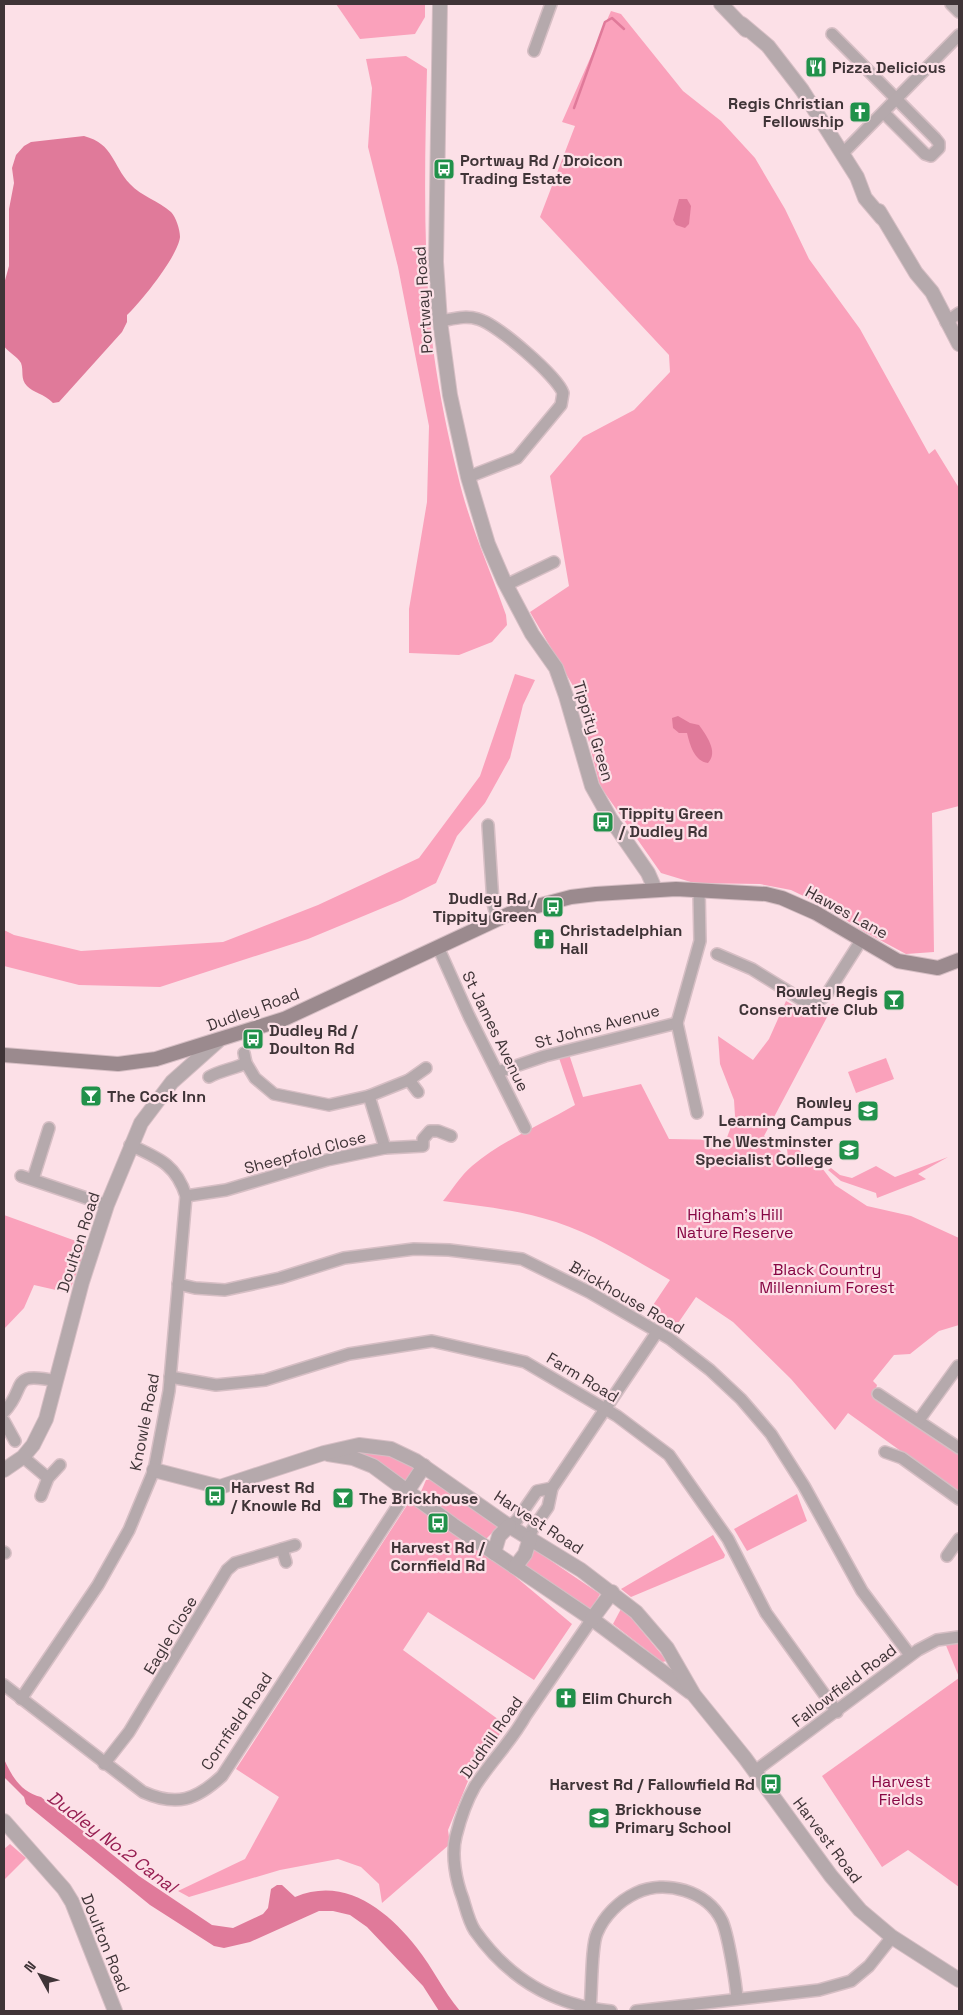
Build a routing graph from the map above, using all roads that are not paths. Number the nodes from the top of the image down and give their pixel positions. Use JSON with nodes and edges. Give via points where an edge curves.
{"nodes":[{"id":1,"x":440,"y":4,"type":"edge"},
{"id":2,"x":552,"y":4,"type":"edge"},
{"id":3,"x":721,"y":4,"type":"edge"},
{"id":4,"x":951,"y":4,"type":"edge"},
{"id":5,"x":959,"y":12,"type":"edge"},
{"id":6,"x":832,"y":34,"type":"dead end"},
{"id":7,"x":959,"y":35,"type":"edge"},
{"id":8,"x":534,"y":51,"type":"dead end"},
{"id":9,"x":896,"y":98,"type":"junction"},
{"id":10,"x":884,"y":113,"type":"junction"},
{"id":11,"x":843,"y":153,"type":"junction"},
{"id":12,"x":959,"y":313,"type":"edge"},
{"id":13,"x":440,"y":321,"type":"junction"},
{"id":14,"x":946,"y":322,"type":"junction"},
{"id":15,"x":959,"y":344,"type":"edge"},
{"id":16,"x":468,"y":477,"type":"junction"},
{"id":17,"x":554,"y":562,"type":"dead end"},
{"id":18,"x":506,"y":585,"type":"junction"},
{"id":19,"x":532,"y":634,"type":"joint"},
{"id":20,"x":488,"y":825,"type":"dead end"},
{"id":21,"x":655,"y":889,"type":"junction"},
{"id":22,"x":699,"y":890,"type":"junction"},
{"id":23,"x":497,"y":919,"type":"junction"},
{"id":24,"x":862,"y":939,"type":"junction"},
{"id":25,"x":438,"y":947,"type":"junction"},
{"id":26,"x":717,"y":954,"type":"dead end"},
{"id":27,"x":959,"y":960,"type":"edge"},
{"id":28,"x":677,"y":1023,"type":"junction"},
{"id":29,"x":218,"y":1041,"type":"junction"},
{"id":30,"x":4,"y":1055,"type":"edge"},
{"id":31,"x":426,"y":1068,"type":"dead end"},
{"id":32,"x":498,"y":1072,"type":"junction"},
{"id":33,"x":209,"y":1077,"type":"dead end"},
{"id":34,"x":409,"y":1080,"type":"junction"},
{"id":35,"x":418,"y":1092,"type":"dead end"},
{"id":36,"x":369,"y":1096,"type":"junction"},
{"id":37,"x":697,"y":1113,"type":"dead end"},
{"id":38,"x":49,"y":1128,"type":"dead end"},
{"id":39,"x":525,"y":1128,"type":"dead end"},
{"id":40,"x":451,"y":1136,"type":"dead end"},
{"id":41,"x":130,"y":1145,"type":"junction"},
{"id":42,"x":385,"y":1148,"type":"junction"},
{"id":43,"x":21,"y":1176,"type":"dead end"},
{"id":44,"x":33,"y":1179,"type":"junction"},
{"id":45,"x":186,"y":1196,"type":"junction"},
{"id":46,"x":107,"y":1205,"type":"junction"},
{"id":47,"x":178,"y":1284,"type":"junction"},
{"id":48,"x":657,"y":1332,"type":"junction"},
{"id":49,"x":958,"y":1366,"type":"edge"},
{"id":50,"x":170,"y":1377,"type":"junction"},
{"id":51,"x":56,"y":1381,"type":"junction"},
{"id":52,"x":878,"y":1394,"type":"dead end"},
{"id":53,"x":605,"y":1409,"type":"junction"},
{"id":54,"x":4,"y":1412,"type":"edge"},
{"id":55,"x":919,"y":1420,"type":"junction"},
{"id":56,"x":4,"y":1421,"type":"edge"},
{"id":57,"x":15,"y":1442,"type":"dead end"},
{"id":58,"x":959,"y":1448,"type":"edge"},
{"id":59,"x":885,"y":1452,"type":"dead end"},
{"id":60,"x":324,"y":1453,"type":"junction"},
{"id":61,"x":23,"y":1457,"type":"junction"},
{"id":62,"x":60,"y":1465,"type":"dead end"},
{"id":63,"x":424,"y":1466,"type":"junction"},
{"id":64,"x":4,"y":1470,"type":"edge"},
{"id":65,"x":154,"y":1470,"type":"junction"},
{"id":66,"x":48,"y":1478,"type":"junction"},
{"id":67,"x":552,"y":1488,"type":"junction"},
{"id":68,"x":408,"y":1490,"type":"junction"},
{"id":69,"x":41,"y":1496,"type":"dead end"},
{"id":70,"x":959,"y":1499,"type":"edge"},
{"id":71,"x":509,"y":1526,"type":"junction"},
{"id":72,"x":530,"y":1538,"type":"junction"},
{"id":73,"x":959,"y":1539,"type":"edge"},
{"id":74,"x":295,"y":1545,"type":"dead end"},
{"id":75,"x":282,"y":1549,"type":"junction"},
{"id":76,"x":494,"y":1553,"type":"junction"},
{"id":77,"x":947,"y":1556,"type":"dead end"},
{"id":78,"x":286,"y":1562,"type":"dead end"},
{"id":79,"x":515,"y":1567,"type":"junction"},
{"id":80,"x":612,"y":1592,"type":"junction"},
{"id":81,"x":592,"y":1619,"type":"junction"},
{"id":82,"x":959,"y":1637,"type":"edge"},
{"id":83,"x":910,"y":1656,"type":"junction"},
{"id":84,"x":4,"y":1685,"type":"edge"},
{"id":85,"x":694,"y":1695,"type":"junction"},
{"id":86,"x":21,"y":1699,"type":"junction"},
{"id":87,"x":837,"y":1712,"type":"junction"},
{"id":88,"x":104,"y":1764,"type":"junction"},
{"id":89,"x":755,"y":1772,"type":"junction"},
{"id":90,"x":4,"y":1820,"type":"edge"},
{"id":91,"x":892,"y":1937,"type":"junction"},
{"id":92,"x":959,"y":1980,"type":"edge"},
{"id":93,"x":738,"y":1999,"type":"junction"},
{"id":94,"x":590,"y":2009,"type":"junction"},
{"id":95,"x":115,"y":2011,"type":"edge"},
{"id":96,"x":611,"y":2011,"type":"edge"},
{"id":97,"x":636,"y":2011,"type":"edge"}],
"edges":[{"from":1,"to":13,"type":"street","name":"Portway Road","via":[[436,262]]},
{"from":2,"to":8,"type":"street"},
{"from":3,"to":11,"type":"street","via":[[768,46],[802,90]]},
{"from":4,"to":5,"type":"street"},
{"from":6,"to":9,"type":"street"},
{"from":7,"to":9,"type":"street"},
{"from":9,"to":10,"type":"street"},
{"from":9,"to":10,"type":"street","via":[[939,143],[937,152],[932,156],[924,154]]},
{"from":10,"to":11,"type":"street"},
{"from":11,"to":14,"type":"street","via":[[865,198],[882,218],[916,273],[925,296]]},
{"from":12,"to":14,"type":"street"},
{"from":13,"to":16,"type":"street","name":"Portway Road","via":[[450,395]]},
{"from":13,"to":16,"type":"street","via":[[469,317],[494,326],[547,371],[563,393],[561,405],[517,458]]},
{"from":14,"to":15,"type":"street"},
{"from":16,"to":18,"type":"street","name":"Portway Road","via":[[488,544]]},
{"from":17,"to":18,"type":"street"},
{"from":18,"to":19,"type":"street","name":"Portway Road"},
{"from":19,"to":21,"type":"street","name":"Tippity Green","via":[[556,668],[598,800],[648,873]]},
{"from":20,"to":23,"type":"street"},
{"from":21,"to":22,"type":"main road","name":"Hawes Lane"},
{"from":21,"to":23,"type":"main road","name":"Dudley Road","via":[[571,897]]},
{"from":22,"to":24,"type":"main road","name":"Hawes Lane","via":[[782,898],[816,912]]},
{"from":22,"to":28,"type":"street","via":[[700,941]]},
{"from":23,"to":25,"type":"main road","name":"Dudley Road"},
{"from":24,"to":26,"type":"street","via":[[827,994],[813,1002],[807,1002],[752,969]]},
{"from":24,"to":27,"type":"main road","name":"Hawes Lane","via":[[898,961],[911,964],[938,968]]},
{"from":25,"to":29,"type":"main road","name":"Dudley Road","via":[[284,1019]]},
{"from":25,"to":32,"type":"street","name":"St James Avenue"},
{"from":28,"to":32,"type":"street","name":"St Johns Avenue","via":[[545,1056]]},
{"from":28,"to":37,"type":"street"},
{"from":29,"to":30,"type":"main road","name":"Dudley Road","via":[[156,1059],[118,1064]]},
{"from":29,"to":41,"type":"street","name":"Doulton Road","via":[[172,1082],[140,1123]]},
{"from":31,"to":34,"type":"street"},
{"from":32,"to":39,"type":"street","name":"St James Avenue"},
{"from":33,"to":36,"type":"street","via":[[220,1070],[232,1069],[245,1058],[260,1084],[274,1094],[329,1106]]},
{"from":34,"to":35,"type":"street"},
{"from":34,"to":36,"type":"street"},
{"from":36,"to":42,"type":"street"},
{"from":38,"to":44,"type":"street"},
{"from":40,"to":42,"type":"street","name":"Sheepfold Close","via":[[434,1130],[426,1135],[422,1146]]},
{"from":41,"to":45,"type":"street","via":[[172,1168]]},
{"from":41,"to":46,"type":"street","name":"Doulton Road"},
{"from":42,"to":45,"type":"street","name":"Sheepfold Close","via":[[327,1160],[226,1190]]},
{"from":43,"to":44,"type":"street"},
{"from":44,"to":46,"type":"street"},
{"from":45,"to":47,"type":"street","name":"Knowle Road"},
{"from":46,"to":51,"type":"street","name":"Doulton Road","via":[[82,1282]]},
{"from":47,"to":48,"type":"street","name":"Brickhouse Road","via":[[225,1290],[280,1278],[344,1258],[414,1249],[449,1250],[522,1259],[589,1292]]},
{"from":47,"to":50,"type":"street","name":"Knowle Road"},
{"from":48,"to":53,"type":"street"},
{"from":48,"to":83,"type":"street","name":"Brickhouse Road","via":[[710,1370],[771,1434],[862,1591]]},
{"from":49,"to":55,"type":"street"},
{"from":50,"to":53,"type":"street","name":"Farm Road","via":[[216,1385],[266,1380],[349,1354],[432,1341],[525,1362]]},
{"from":50,"to":65,"type":"street","name":"Knowle Road"},
{"from":51,"to":54,"type":"street","via":[[25,1378]]},
{"from":51,"to":61,"type":"street","name":"Doulton Road","via":[[46,1419],[33,1446]]},
{"from":52,"to":55,"type":"street"},
{"from":53,"to":67,"type":"street"},
{"from":53,"to":87,"type":"street","name":"Farm Road","via":[[669,1455],[728,1539],[766,1613]]},
{"from":55,"to":58,"type":"street"},
{"from":56,"to":57,"type":"street"},
{"from":59,"to":70,"type":"street","via":[[902,1458]]},
{"from":60,"to":63,"type":"street","name":"Harvest Road","via":[[359,1444],[375,1445],[402,1453]]},
{"from":60,"to":65,"type":"street","name":"Harvest Road","via":[[220,1487]]},
{"from":60,"to":68,"type":"street","name":"Harvest Road","via":[[363,1461]]},
{"from":61,"to":64,"type":"street","name":"Doulton Road"},
{"from":61,"to":66,"type":"street"},
{"from":62,"to":66,"type":"street"},
{"from":63,"to":68,"type":"street"},
{"from":63,"to":71,"type":"street","name":"Harvest Road"},
{"from":65,"to":86,"type":"street","name":"Knowle Road","via":[[129,1530],[98,1585]]},
{"from":66,"to":69,"type":"street"},
{"from":67,"to":71,"type":"street","via":[[537,1491]]},
{"from":67,"to":72,"type":"street","via":[[548,1507]]},
{"from":68,"to":76,"type":"street","name":"Harvest Road"},
{"from":68,"to":88,"type":"street","name":"Cornfield Road","via":[[222,1776],[194,1798],[177,1801],[143,1792]]},
{"from":71,"to":72,"type":"street","name":"Harvest Road"},
{"from":71,"to":76,"type":"street","via":[[499,1536]]},
{"from":72,"to":79,"type":"street","via":[[525,1554]]},
{"from":72,"to":80,"type":"street","name":"Harvest Road"},
{"from":73,"to":77,"type":"street"},
{"from":74,"to":75,"type":"street","name":"Eagle Close"},
{"from":75,"to":78,"type":"street"},
{"from":75,"to":88,"type":"street","name":"Eagle Close","via":[[236,1563],[227,1570],[129,1732]]},
{"from":76,"to":79,"type":"street","name":"Harvest Road"},
{"from":79,"to":81,"type":"street","name":"Harvest Road"},
{"from":80,"to":81,"type":"street"},
{"from":80,"to":85,"type":"street","name":"Harvest Road","via":[[636,1612],[667,1648]]},
{"from":81,"to":85,"type":"street","name":"Harvest Road"},
{"from":81,"to":94,"type":"street","name":"Dudhill Road","via":[[518,1730],[475,1787],[454,1845],[457,1883],[474,1930],[521,1980],[555,1999]]},
{"from":82,"to":83,"type":"street","name":"Fallowfield Road","via":[[937,1640]]},
{"from":83,"to":87,"type":"street","name":"Fallowfield Road"},
{"from":84,"to":86,"type":"street","name":"Cornfield Road"},
{"from":85,"to":89,"type":"street","name":"Harvest Road"},
{"from":86,"to":88,"type":"street","name":"Cornfield Road"},
{"from":87,"to":89,"type":"street","name":"Fallowfield Road"},
{"from":89,"to":91,"type":"street","name":"Harvest Road","via":[[831,1876],[860,1910]]},
{"from":90,"to":95,"type":"street","name":"Doulton Road","via":[[72,1902]]},
{"from":91,"to":92,"type":"street","name":"Harvest Road"},
{"from":91,"to":93,"type":"street","via":[[869,1966],[851,1981],[819,1990]]},
{"from":93,"to":94,"type":"street","via":[[722,1921],[697,1895],[678,1888],[658,1888],[636,1892],[604,1919],[596,1935]]},
{"from":93,"to":97,"type":"street"},
{"from":94,"to":96,"type":"street","name":"Dudhill Road"}]}
